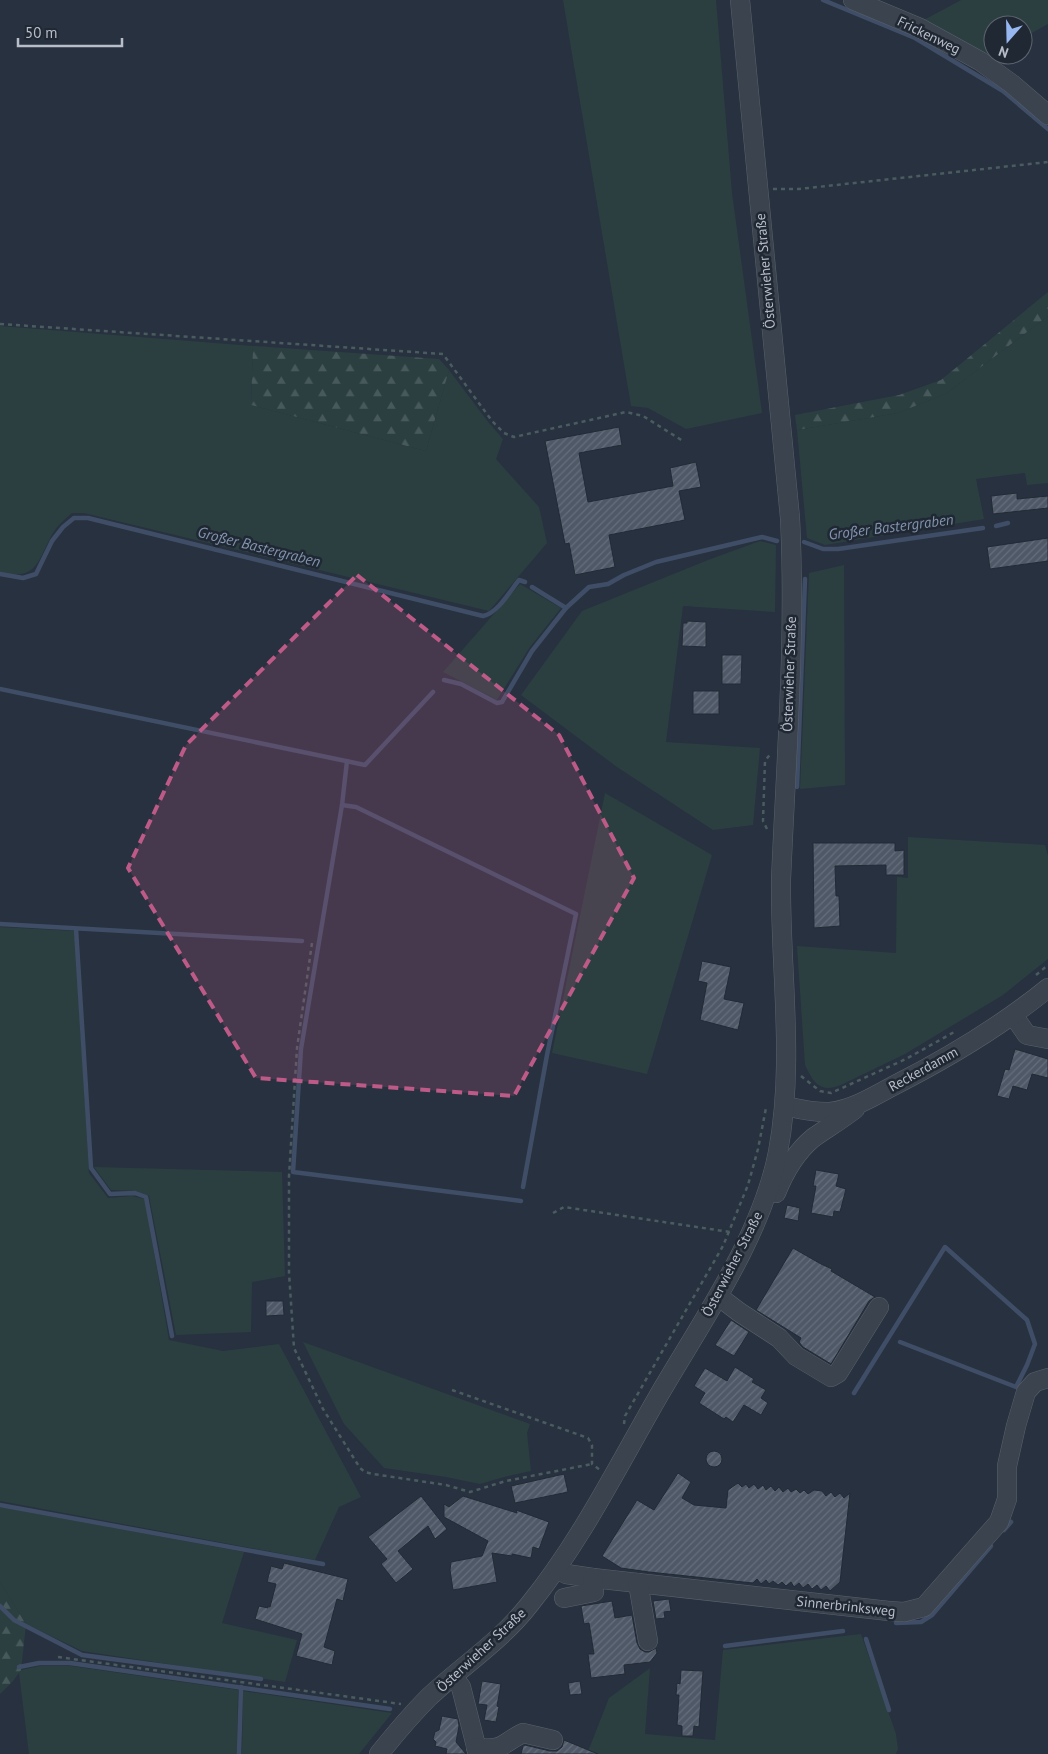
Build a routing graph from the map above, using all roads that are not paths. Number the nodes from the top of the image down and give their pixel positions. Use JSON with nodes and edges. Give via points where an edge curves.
{"nodes":[{"id":1,"x":740,"y":0,"type":"edge"},
{"id":2,"x":853,"y":0,"type":"edge"},
{"id":3,"x":1048,"y":115,"type":"edge"},
{"id":4,"x":1041,"y":983,"type":"edge"},
{"id":5,"x":1013,"y":1015,"type":"junction"},
{"id":6,"x":1048,"y":1039,"type":"edge"},
{"id":7,"x":865,"y":1101,"type":"junction"},
{"id":8,"x":776,"y":1103,"type":"junction"},
{"id":9,"x":782,"y":1127,"type":"junction"},
{"id":10,"x":828,"y":1128,"type":"junction"},
{"id":11,"x":722,"y":1299,"type":"junction"},
{"id":12,"x":879,"y":1307,"type":"dead end"},
{"id":13,"x":696,"y":1332,"type":"junction"},
{"id":14,"x":1048,"y":1378,"type":"edge"},
{"id":15,"x":557,"y":1568,"type":"junction"},
{"id":16,"x":593,"y":1578,"type":"junction"},
{"id":17,"x":638,"y":1583,"type":"junction"},
{"id":18,"x":564,"y":1598,"type":"dead end"},
{"id":19,"x":648,"y":1641,"type":"dead end"},
{"id":20,"x":453,"y":1677,"type":"junction"},
{"id":21,"x":553,"y":1740,"type":"dead end"},
{"id":22,"x":477,"y":1751,"type":"edge"},
{"id":23,"x":379,"y":1754,"type":"edge"}],
"edges":[{"from":1,"to":8,"type":"street","name":"Österwieher Straße","via":[[751,190],[790,518],[792,566],[781,888],[785,1074]]},
{"from":2,"to":3,"type":"street","name":"Frickenweg","via":[[920,28],[980,60]]},
{"from":4,"to":5,"type":"street","name":"Reckerdamm"},
{"from":5,"to":6,"type":"street","via":[[1027,1035]]},
{"from":5,"to":7,"type":"street","name":"Reckerdamm","via":[[978,1039]]},
{"from":7,"to":8,"type":"street","name":"Reckerdamm","via":[[831,1112]]},
{"from":7,"to":10,"type":"street","name":"Österwieher Straße"},
{"from":8,"to":9,"type":"street","name":"Österwieher Straße"},
{"from":9,"to":10,"type":"street","via":[[815,1132]]},
{"from":9,"to":13,"type":"street","name":"Österwieher Straße","via":[[778,1154],[754,1225]]},
{"from":10,"to":11,"type":"street","name":"Österwieher Straße","via":[[811,1140],[793,1160],[782,1178],[756,1243]]},
{"from":11,"to":12,"type":"street","via":[[779,1338],[796,1356],[831,1376],[838,1373]]},
{"from":11,"to":13,"type":"street","name":"Österwieher Straße"},
{"from":13,"to":15,"type":"street","name":"Österwieher Straße"},
{"from":14,"to":17,"type":"street","name":"Sinnerbrinksweg","via":[[1035,1382],[1026,1392],[1007,1466],[1007,1499],[998,1522],[924,1607],[904,1612],[889,1611]]},
{"from":15,"to":16,"type":"street","name":"Sinnerbrinksweg","via":[[566,1574]]},
{"from":15,"to":20,"type":"street","name":"Österwieher Straße","via":[[514,1623]]},
{"from":16,"to":17,"type":"street","name":"Sinnerbrinksweg"},
{"from":16,"to":18,"type":"street","via":[[594,1592]]},
{"from":17,"to":19,"type":"street"},
{"from":20,"to":22,"type":"street","via":[[461,1687]]},
{"from":20,"to":23,"type":"street","name":"Österwieher Straße","via":[[413,1714]]},
{"from":21,"to":22,"type":"street","via":[[523,1733],[504,1746]]}]}
